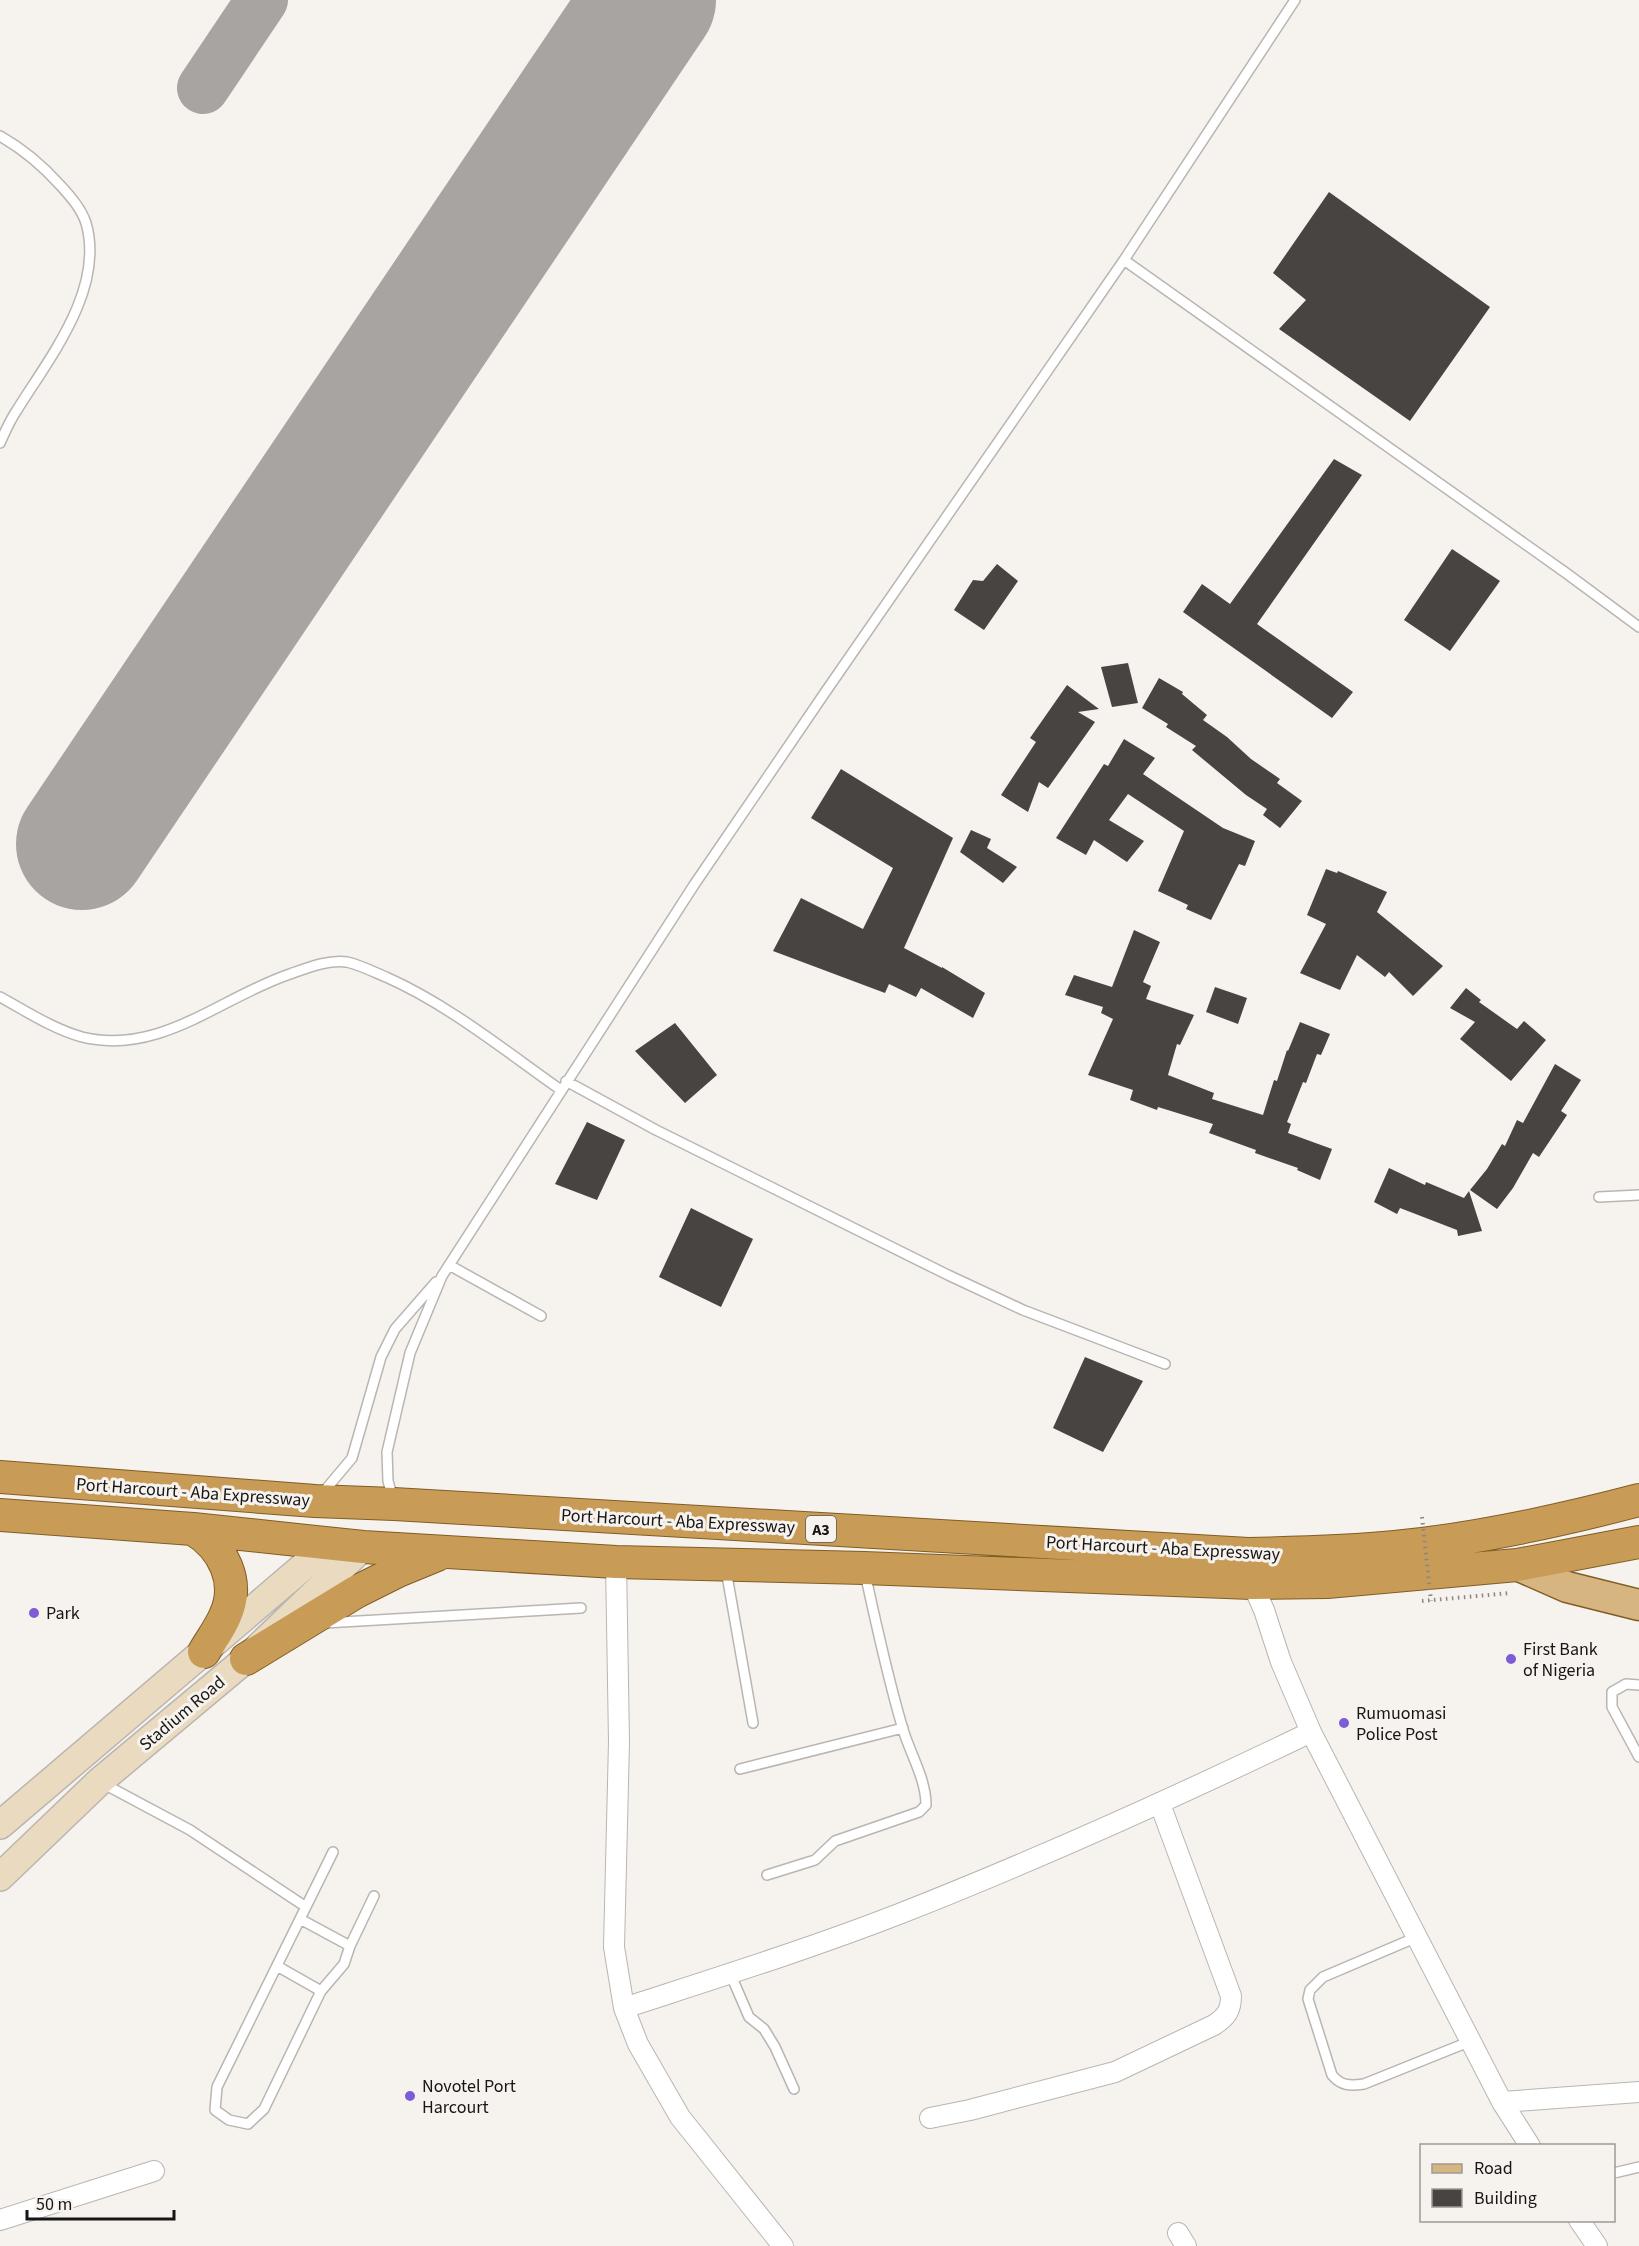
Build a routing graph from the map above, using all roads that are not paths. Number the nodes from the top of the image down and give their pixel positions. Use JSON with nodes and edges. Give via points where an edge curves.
{"nodes":[{"id":1,"x":1295,"y":0,"type":"edge"},
{"id":2,"x":0,"y":136,"type":"edge"},
{"id":3,"x":1124,"y":260,"type":"junction"},
{"id":4,"x":0,"y":443,"type":"edge"},
{"id":5,"x":1639,"y":627,"type":"edge"},
{"id":6,"x":0,"y":997,"type":"edge"},
{"id":7,"x":563,"y":1085,"type":"junction"},
{"id":8,"x":1639,"y":1195,"type":"edge"},
{"id":9,"x":1599,"y":1197,"type":"dead end"},
{"id":10,"x":449,"y":1265,"type":"junction"},
{"id":11,"x":442,"y":1276,"type":"junction"},
{"id":12,"x":541,"y":1316,"type":"dead end"},
{"id":13,"x":1166,"y":1364,"type":"dead end"},
{"id":14,"x":0,"y":1477,"type":"edge"},
{"id":15,"x":1639,"y":1500,"type":"edge"},
{"id":16,"x":315,"y":1501,"type":"junction"},
{"id":17,"x":394,"y":1504,"type":"junction"},
{"id":18,"x":0,"y":1515,"type":"edge"},
{"id":19,"x":193,"y":1529,"type":"junction"},
{"id":20,"x":1639,"y":1542,"type":"edge"},
{"id":21,"x":331,"y":1543,"type":"junction"},
{"id":22,"x":363,"y":1546,"type":"junction"},
{"id":23,"x":446,"y":1551,"type":"junction"},
{"id":24,"x":616,"y":1562,"type":"junction"},
{"id":25,"x":725,"y":1565,"type":"junction"},
{"id":26,"x":1517,"y":1565,"type":"junction"},
{"id":27,"x":864,"y":1568,"type":"junction"},
{"id":28,"x":1252,"y":1583,"type":"junction"},
{"id":29,"x":581,"y":1608,"type":"dead end"},
{"id":30,"x":1638,"y":1608,"type":"edge"},
{"id":31,"x":302,"y":1625,"type":"junction"},
{"id":32,"x":204,"y":1652,"type":"junction"},
{"id":33,"x":246,"y":1659,"type":"junction"},
{"id":34,"x":1639,"y":1685,"type":"edge"},
{"id":35,"x":753,"y":1723,"type":"dead end"},
{"id":36,"x":903,"y":1728,"type":"junction"},
{"id":37,"x":1311,"y":1732,"type":"junction"},
{"id":38,"x":1639,"y":1757,"type":"edge"},
{"id":39,"x":740,"y":1770,"type":"dead end"},
{"id":40,"x":100,"y":1781,"type":"junction"},
{"id":41,"x":1160,"y":1804,"type":"junction"},
{"id":42,"x":0,"y":1826,"type":"edge"},
{"id":43,"x":333,"y":1852,"type":"dead end"},
{"id":44,"x":767,"y":1875,"type":"dead end"},
{"id":45,"x":0,"y":1877,"type":"edge"},
{"id":46,"x":374,"y":1896,"type":"dead end"},
{"id":47,"x":306,"y":1907,"type":"junction"},
{"id":48,"x":300,"y":1919,"type":"junction"},
{"id":49,"x":1417,"y":1937,"type":"junction"},
{"id":50,"x":350,"y":1946,"type":"junction"},
{"id":51,"x":277,"y":1966,"type":"junction"},
{"id":52,"x":730,"y":1973,"type":"junction"},
{"id":53,"x":321,"y":1990,"type":"junction"},
{"id":54,"x":624,"y":2008,"type":"junction"},
{"id":55,"x":1471,"y":2041,"type":"junction"},
{"id":56,"x":794,"y":2089,"type":"dead end"},
{"id":57,"x":1639,"y":2092,"type":"edge"},
{"id":58,"x":1502,"y":2103,"type":"junction"},
{"id":59,"x":930,"y":2118,"type":"dead end"},
{"id":60,"x":1529,"y":2144,"type":"edge"},
{"id":61,"x":1639,"y":2166,"type":"edge"},
{"id":62,"x":154,"y":2171,"type":"dead end"},
{"id":63,"x":1615,"y":2173,"type":"edge"},
{"id":64,"x":0,"y":2220,"type":"edge"},
{"id":65,"x":1580,"y":2222,"type":"edge"},
{"id":66,"x":783,"y":2246,"type":"edge"},
{"id":67,"x":1597,"y":2246,"type":"edge"}],
"edges":[{"from":1,"to":3,"type":"lane"},
{"from":2,"to":4,"type":"lane","via":[[48,171],[72,198],[85,220],[90,242],[87,281],[73,315]]},
{"from":3,"to":5,"type":"lane"},
{"from":3,"to":7,"type":"lane","via":[[694,885]]},
{"from":6,"to":7,"type":"lane","via":[[81,1036],[125,1040],[191,1022],[279,978],[320,964],[346,962],[408,987]]},
{"from":7,"to":10,"type":"lane"},
{"from":7,"to":13,"type":"lane","via":[[1023,1310]]},
{"from":8,"to":9,"type":"lane"},
{"from":10,"to":11,"type":"lane"},
{"from":10,"to":12,"type":"lane"},
{"from":11,"to":16,"type":"lane","via":[[395,1329],[381,1357],[352,1458]]},
{"from":11,"to":17,"type":"lane","via":[[410,1353],[387,1452]]},
{"from":14,"to":16,"type":"highway","name":"Port Harcourt - Aba Expressway","number":"A3"},
{"from":15,"to":17,"type":"highway","name":"Port Harcourt - Aba Expressway","number":"A3","via":[[1565,1520],[1398,1547],[1248,1554]]},
{"from":16,"to":17,"type":"highway","name":"Port Harcourt - Aba Expressway","number":"A3"},
{"from":18,"to":19,"type":"highway","name":"Port Harcourt - Aba Expressway","number":"A3"},
{"from":19,"to":21,"type":"highway","name":"Port Harcourt - Aba Expressway","number":"A3"},
{"from":19,"to":32,"type":"highway","via":[[217,1550],[232,1582],[225,1616]]},
{"from":20,"to":26,"type":"highway","name":"Port Harcourt - Aba Expressway","number":"A3"},
{"from":21,"to":22,"type":"highway","name":"Port Harcourt - Aba Expressway","number":"A3"},
{"from":21,"to":32,"type":"main road","name":"Stadium Road"},
{"from":22,"to":23,"type":"highway","name":"Port Harcourt - Aba Expressway","number":"A3"},
{"from":22,"to":33,"type":"main road","name":"Stadium Road"},
{"from":23,"to":24,"type":"highway","name":"Port Harcourt - Aba Expressway","number":"A3"},
{"from":23,"to":31,"type":"highway","via":[[356,1592]]},
{"from":24,"to":25,"type":"highway","name":"Port Harcourt - Aba Expressway","number":"A3"},
{"from":24,"to":54,"type":"street","via":[[620,1742],[614,1947]]},
{"from":25,"to":27,"type":"highway","name":"Port Harcourt - Aba Expressway","number":"A3"},
{"from":25,"to":35,"type":"lane"},
{"from":26,"to":28,"type":"highway","name":"Port Harcourt - Aba Expressway","number":"A3","via":[[1327,1582]]},
{"from":26,"to":30,"type":"main road","via":[[1567,1587]]},
{"from":27,"to":28,"type":"highway","name":"Port Harcourt - Aba Expressway","number":"A3"},
{"from":27,"to":36,"type":"lane"},
{"from":28,"to":37,"type":"street"},
{"from":29,"to":31,"type":"lane"},
{"from":31,"to":33,"type":"highway"},
{"from":32,"to":42,"type":"main road","name":"Stadium Road"},
{"from":33,"to":40,"type":"main road","name":"Stadium Road"},
{"from":34,"to":38,"type":"lane","via":[[1626,1684],[1612,1692],[1612,1707]]},
{"from":36,"to":39,"type":"lane"},
{"from":36,"to":44,"type":"lane","via":[[926,1805],[919,1812],[835,1841],[814,1860]]},
{"from":37,"to":41,"type":"street"},
{"from":37,"to":49,"type":"street"},
{"from":40,"to":45,"type":"main road","name":"Stadium Road"},
{"from":40,"to":47,"type":"lane","via":[[190,1830]]},
{"from":41,"to":52,"type":"street","via":[[899,1914]]},
{"from":41,"to":59,"type":"street","via":[[1231,1996],[1231,2008],[1225,2017],[1115,2072]]},
{"from":43,"to":47,"type":"lane"},
{"from":46,"to":50,"type":"lane"},
{"from":47,"to":48,"type":"lane"},
{"from":48,"to":50,"type":"lane"},
{"from":48,"to":51,"type":"lane"},
{"from":49,"to":55,"type":"street"},
{"from":49,"to":55,"type":"lane","via":[[1323,1977],[1310,1990],[1308,1999],[1332,2075],[1349,2086],[1364,2084]]},
{"from":50,"to":53,"type":"lane","via":[[344,1964]]},
{"from":51,"to":53,"type":"lane"},
{"from":51,"to":53,"type":"lane","via":[[217,2087],[215,2110],[229,2120],[248,2124],[264,2109]]},
{"from":52,"to":54,"type":"street"},
{"from":52,"to":56,"type":"lane","via":[[749,2017],[764,2029]]},
{"from":54,"to":66,"type":"street","via":[[638,2044],[680,2117]]},
{"from":55,"to":58,"type":"street"},
{"from":57,"to":58,"type":"street"},
{"from":58,"to":60,"type":"street"},
{"from":61,"to":63,"type":"lane"},
{"from":62,"to":64,"type":"street"},
{"from":65,"to":67,"type":"street"}]}
